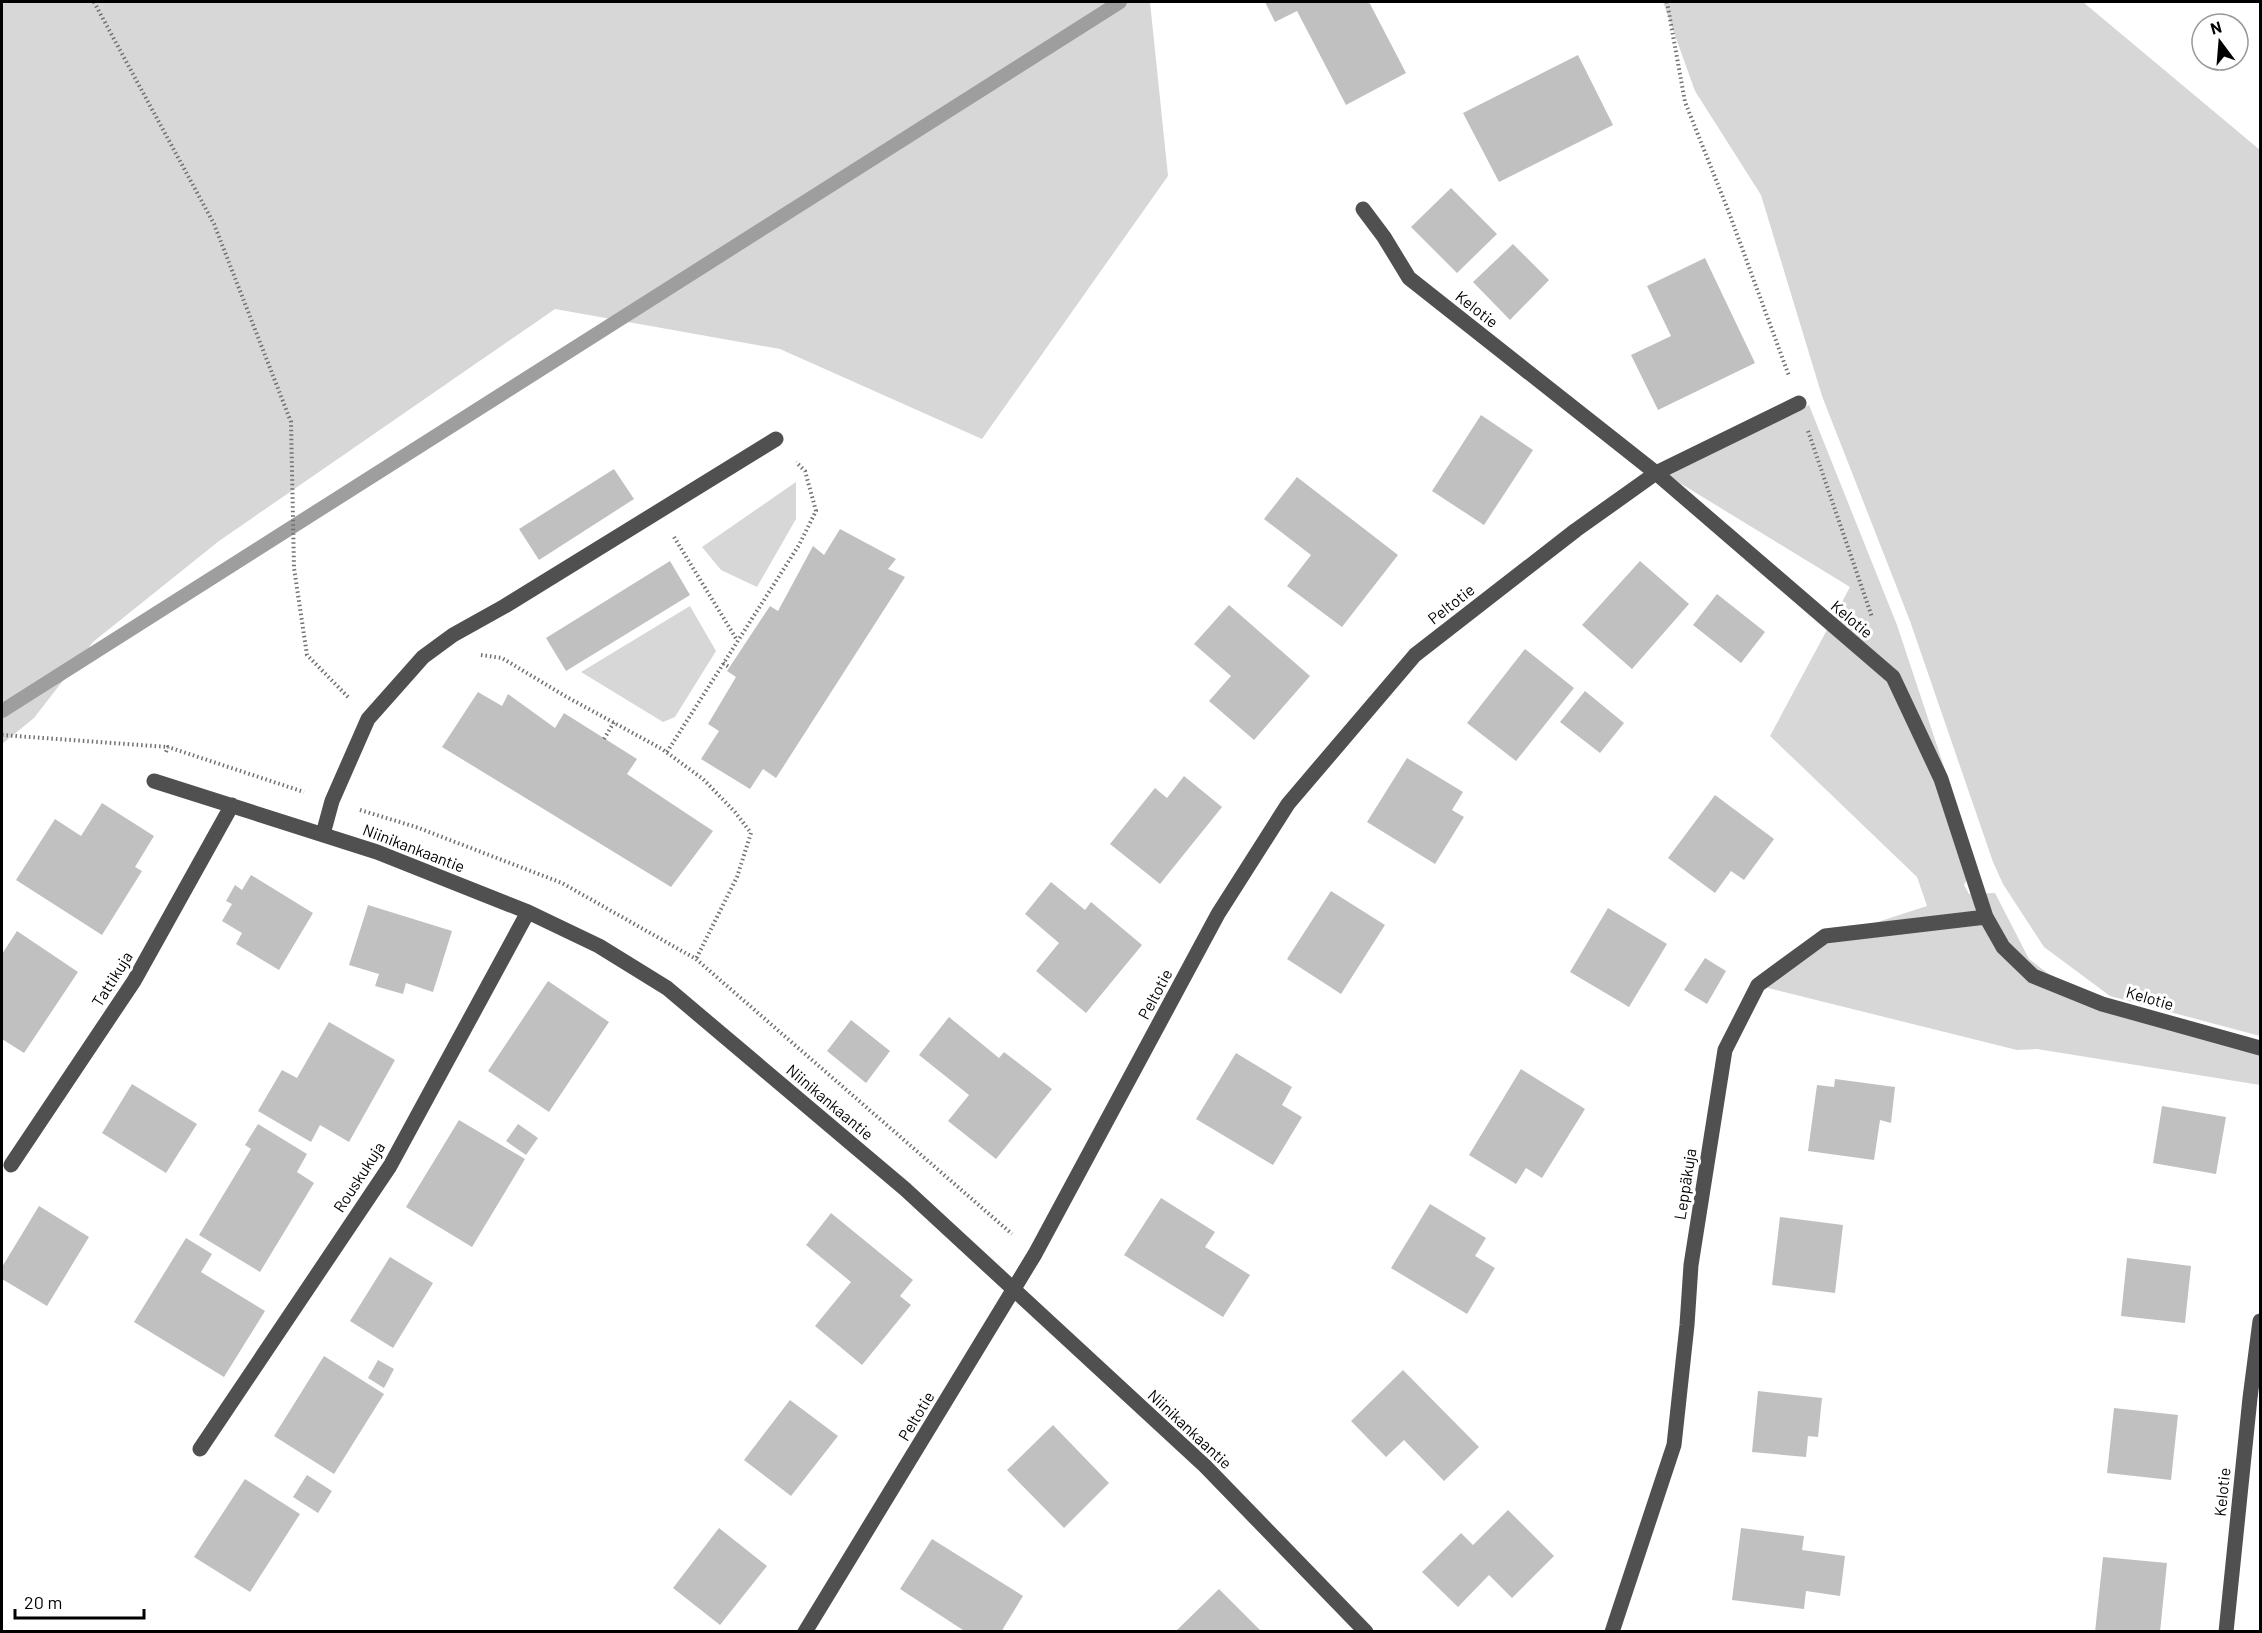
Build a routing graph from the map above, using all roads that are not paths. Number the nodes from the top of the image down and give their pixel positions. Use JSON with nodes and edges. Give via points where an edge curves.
{"nodes":[{"id":1,"x":1363,"y":209,"type":"dead end"},
{"id":2,"x":1799,"y":403,"type":"dead end"},
{"id":3,"x":776,"y":439,"type":"road end"},
{"id":4,"x":1656,"y":473,"type":"junction"},
{"id":5,"x":154,"y":781,"type":"dead end"},
{"id":6,"x":232,"y":805,"type":"junction"},
{"id":7,"x":323,"y":834,"type":"junction"},
{"id":8,"x":528,"y":912,"type":"junction"},
{"id":9,"x":1986,"y":917,"type":"junction"},
{"id":10,"x":2260,"y":1048,"type":"edge"},
{"id":11,"x":11,"y":1165,"type":"dead end"},
{"id":12,"x":1012,"y":1289,"type":"junction"},
{"id":13,"x":2260,"y":1321,"type":"edge"},
{"id":14,"x":200,"y":1449,"type":"dead end"},
{"id":15,"x":805,"y":1632,"type":"edge"},
{"id":16,"x":1366,"y":1632,"type":"edge"},
{"id":17,"x":1612,"y":1632,"type":"edge"},
{"id":18,"x":2226,"y":1632,"type":"edge"}],
"edges":[{"from":1,"to":4,"type":"street","name":"Kelotie","via":[[1409,279]]},
{"from":2,"to":4,"type":"street","name":"Peltotie"},
{"from":3,"to":7,"type":"street","via":[[423,657],[368,718],[332,801]]},
{"from":4,"to":9,"type":"street","name":"Kelotie","via":[[1893,677],[1941,779]]},
{"from":4,"to":12,"type":"street","name":"Peltotie","via":[[1415,655],[1288,804],[1218,914],[1035,1254]]},
{"from":5,"to":6,"type":"street","name":"Niinikankaantie"},
{"from":6,"to":7,"type":"street","name":"Niinikankaantie"},
{"from":6,"to":11,"type":"street","name":"Tattikuja","via":[[134,981]]},
{"from":7,"to":8,"type":"street","name":"Niinikankaantie"},
{"from":8,"to":12,"type":"street","name":"Niinikankaantie","via":[[599,946],[667,988],[905,1189]]},
{"from":8,"to":14,"type":"street","name":"Rouskukuja","via":[[390,1166]]},
{"from":9,"to":10,"type":"street","name":"Kelotie","via":[[2002,947],[2033,976],[2102,1004]]},
{"from":9,"to":17,"type":"street","name":"Leppäkuja","via":[[1825,936],[1758,985],[1725,1050],[1691,1265],[1674,1445]]},
{"from":12,"to":15,"type":"street","name":"Peltotie"},
{"from":12,"to":16,"type":"street","name":"Niinikankaantie","via":[[1205,1466]]},
{"from":13,"to":18,"type":"street","name":"Kelotie"}]}
